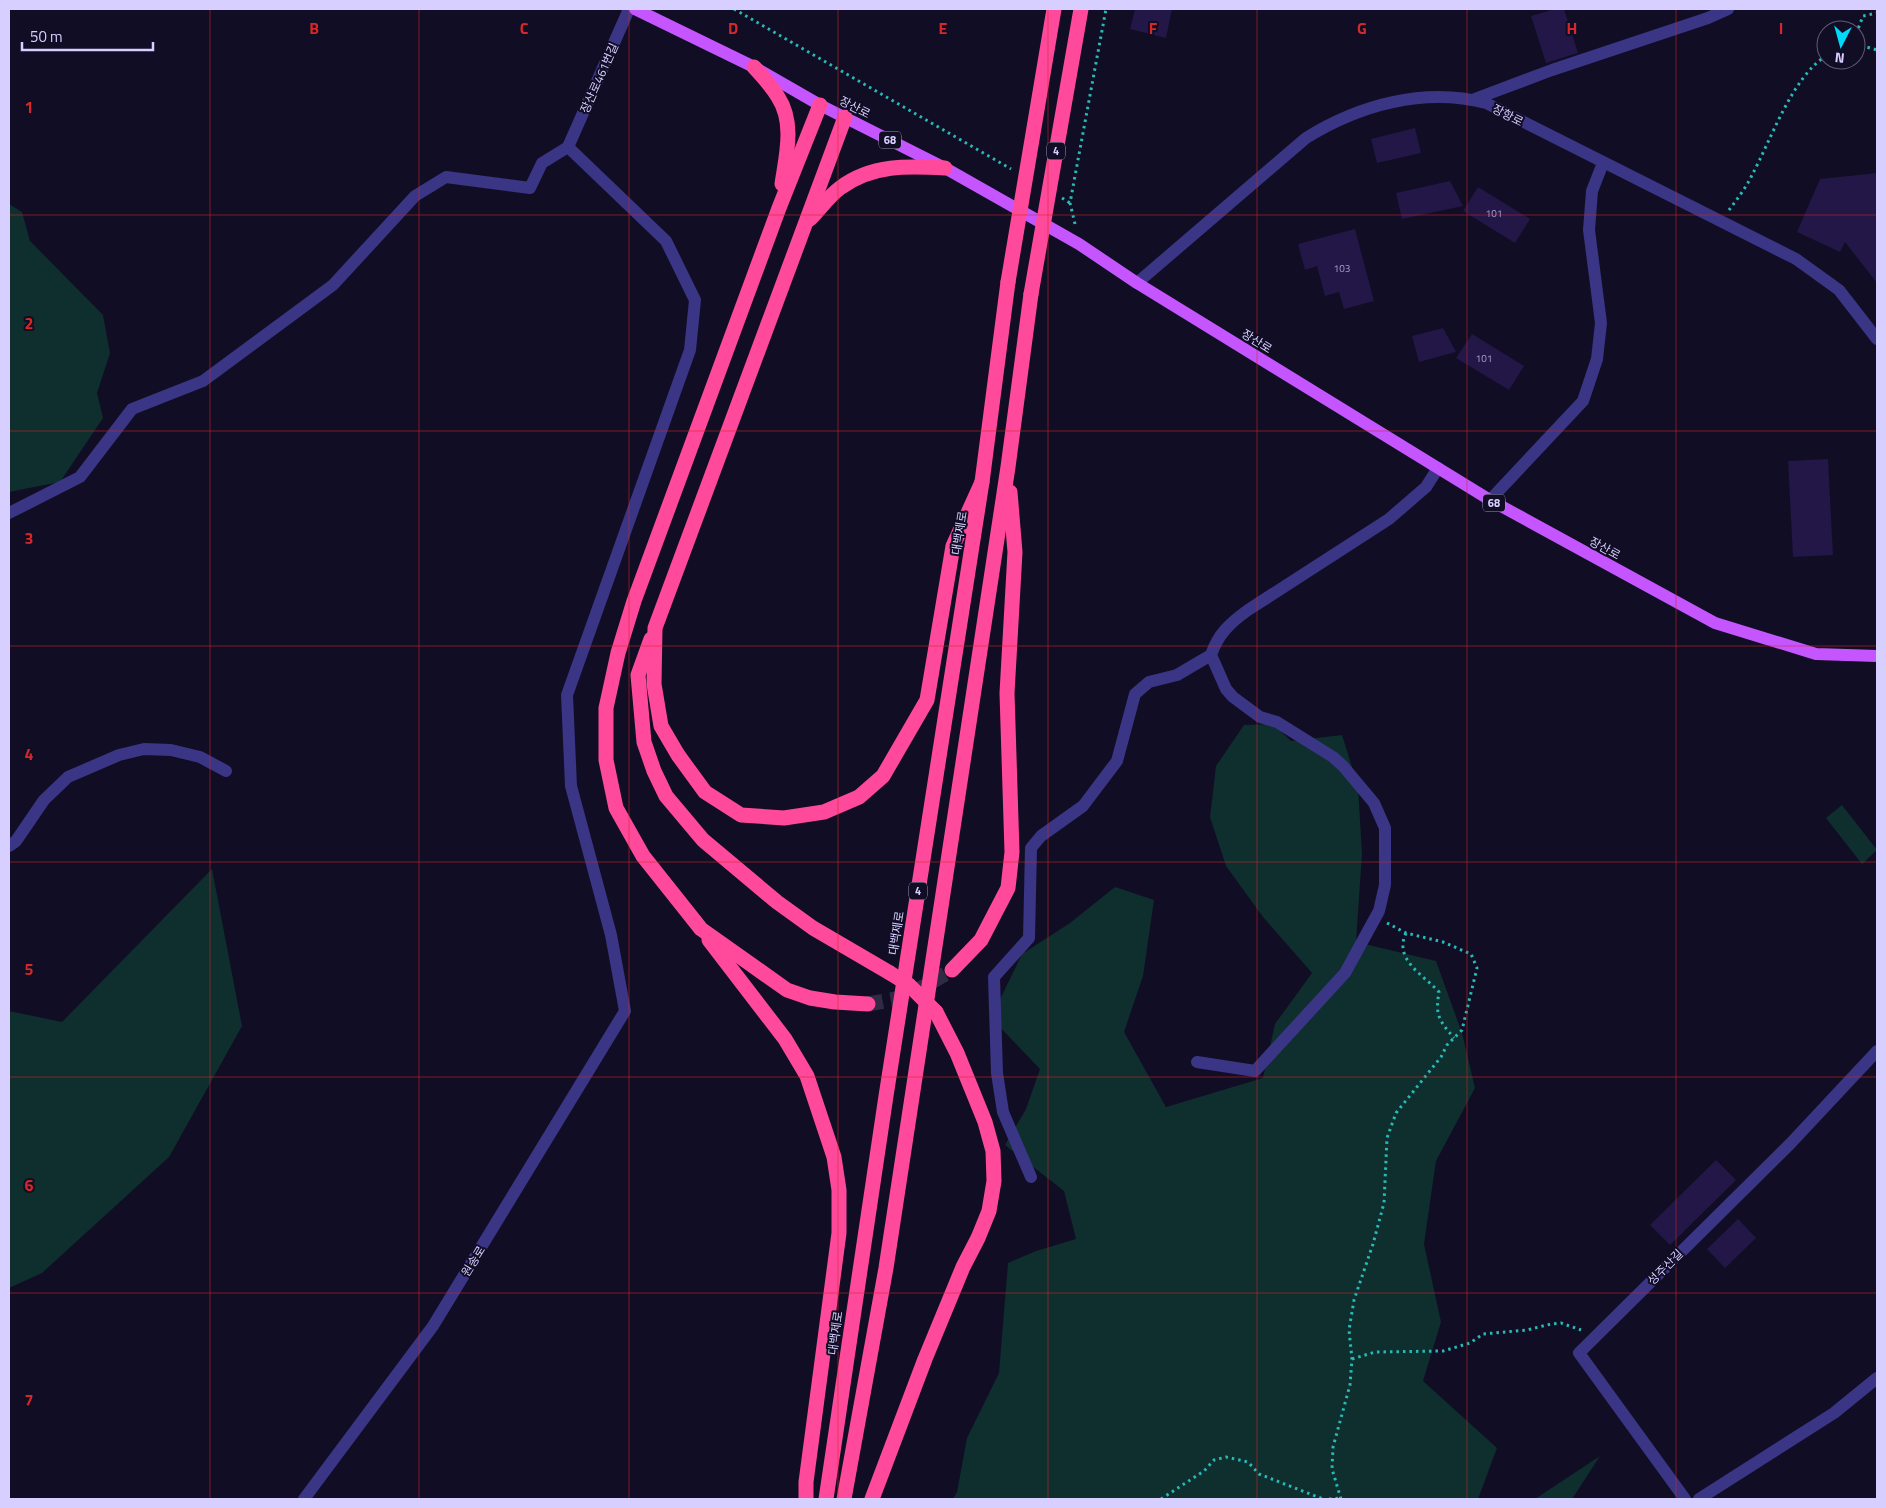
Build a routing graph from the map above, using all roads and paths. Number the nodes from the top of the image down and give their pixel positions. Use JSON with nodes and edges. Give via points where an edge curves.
{"nodes":[{"id":1,"x":629,"y":9,"type":"edge"},
{"id":2,"x":635,"y":9,"type":"edge"},
{"id":3,"x":734,"y":9,"type":"edge"},
{"id":4,"x":1054,"y":9,"type":"edge"},
{"id":5,"x":1081,"y":9,"type":"edge"},
{"id":6,"x":1106,"y":9,"type":"edge"},
{"id":7,"x":1728,"y":9,"type":"edge"},
{"id":8,"x":1877,"y":13,"type":"edge"},
{"id":9,"x":1862,"y":20,"type":"edge"},
{"id":10,"x":1816,"y":62,"type":"edge"},
{"id":11,"x":754,"y":67,"type":"junction"},
{"id":12,"x":1472,"y":100,"type":"junction"},
{"id":13,"x":820,"y":105,"type":"junction"},
{"id":14,"x":845,"y":117,"type":"junction"},
{"id":15,"x":568,"y":147,"type":"junction"},
{"id":16,"x":1603,"y":162,"type":"junction"},
{"id":17,"x":945,"y":168,"type":"junction"},
{"id":18,"x":1018,"y":173,"type":"dead end"},
{"id":19,"x":1061,"y":198,"type":"dead end"},
{"id":20,"x":1070,"y":203,"type":"junction"},
{"id":21,"x":779,"y":208,"type":"junction"},
{"id":22,"x":1721,"y":222,"type":"junction"},
{"id":23,"x":806,"y":224,"type":"junction"},
{"id":24,"x":1079,"y":244,"type":"junction"},
{"id":25,"x":1137,"y":284,"type":"junction"},
{"id":26,"x":1877,"y":339,"type":"edge"},
{"id":27,"x":1008,"y":467,"type":"junction"},
{"id":28,"x":1438,"y":468,"type":"junction"},
{"id":29,"x":982,"y":482,"type":"junction"},
{"id":30,"x":1490,"y":500,"type":"junction"},
{"id":31,"x":9,"y":513,"type":"edge"},
{"id":32,"x":656,"y":628,"type":"junction"},
{"id":33,"x":1211,"y":655,"type":"junction"},
{"id":34,"x":1876,"y":658,"type":"edge"},
{"id":35,"x":226,"y":771,"type":"dead end"},
{"id":36,"x":9,"y":846,"type":"edge"},
{"id":37,"x":701,"y":929,"type":"junction"},
{"id":38,"x":952,"y":970,"type":"tunnel mouth"},
{"id":39,"x":868,"y":1004,"type":"tunnel mouth"},
{"id":40,"x":1454,"y":1038,"type":"junction"},
{"id":41,"x":1877,"y":1051,"type":"edge"},
{"id":42,"x":1197,"y":1062,"type":"dead end"},
{"id":43,"x":1031,"y":1177,"type":"dead end"},
{"id":44,"x":1593,"y":1339,"type":"junction"},
{"id":45,"x":1352,"y":1359,"type":"junction"},
{"id":46,"x":1877,"y":1378,"type":"edge"},
{"id":47,"x":304,"y":1499,"type":"edge"},
{"id":48,"x":806,"y":1499,"type":"edge"},
{"id":49,"x":826,"y":1499,"type":"edge"},
{"id":50,"x":844,"y":1499,"type":"edge"},
{"id":51,"x":872,"y":1499,"type":"edge"},
{"id":52,"x":1162,"y":1499,"type":"edge"},
{"id":53,"x":1324,"y":1499,"type":"edge"},
{"id":54,"x":1329,"y":1499,"type":"edge"},
{"id":55,"x":1341,"y":1499,"type":"edge"},
{"id":56,"x":1685,"y":1499,"type":"edge"},
{"id":57,"x":1699,"y":1499,"type":"edge"}],
"edges":[{"from":1,"to":15,"type":"street","name":"장산로461번길"},
{"from":2,"to":11,"type":"main road","name":"장산로","number":"68"},
{"from":3,"to":18,"type":"path"},
{"from":4,"to":29,"type":"highway","name":"대백제로","number":"4","bridge":true,"via":[[1008,282]]},
{"from":5,"to":27,"type":"highway","number":"4","bridge":true,"via":[[1031,294]]},
{"from":6,"to":20,"type":"path"},
{"from":7,"to":12,"type":"street"},
{"from":8,"to":9,"type":"path","via":[[1863,16]]},
{"from":10,"to":22,"type":"path","via":[[1798,83],[1751,178]]},
{"from":11,"to":13,"type":"main road","name":"장산로","number":"68"},
{"from":11,"to":21,"type":"highway","via":[[786,112],[787,149]]},
{"from":12,"to":16,"type":"street","name":"장항로","via":[[1486,103]]},
{"from":12,"to":25,"type":"street","name":"장항로","via":[[1437,97],[1379,104],[1331,122],[1291,150]]},
{"from":13,"to":14,"type":"main road","name":"장산로","number":"68"},
{"from":13,"to":21,"type":"highway"},
{"from":14,"to":17,"type":"main road","name":"장산로","number":"68"},
{"from":14,"to":23,"type":"highway"},
{"from":15,"to":31,"type":"street","via":[[542,163],[530,188],[446,177],[415,196],[333,285],[202,380],[132,409],[80,477]]},
{"from":15,"to":47,"type":"street","name":"원송로","via":[[666,241],[695,300],[690,350],[567,695],[571,786],[611,935],[625,1011],[433,1326]]},
{"from":16,"to":22,"type":"street","name":"장항로"},
{"from":16,"to":30,"type":"street","via":[[1592,191],[1589,230],[1601,323],[1597,359],[1583,401]]},
{"from":17,"to":23,"type":"highway","via":[[909,166],[875,170],[840,188]]},
{"from":17,"to":24,"type":"main road","name":"장산로","number":"68"},
{"from":19,"to":20,"type":"path"},
{"from":20,"to":24,"type":"path"},
{"from":21,"to":37,"type":"highway","via":[[634,601],[606,708],[606,760],[616,808],[643,856]]},
{"from":22,"to":26,"type":"street","name":"장항로","via":[[1796,259],[1839,290]]},
{"from":23,"to":32,"type":"highway"},
{"from":24,"to":25,"type":"main road","name":"장산로","number":"68"},
{"from":25,"to":28,"type":"main road","name":"장산로","number":"68"},
{"from":27,"to":38,"type":"highway","via":[[1015,552],[1007,693],[1012,852],[1008,888],[981,940]]},
{"from":27,"to":50,"type":"highway","via":[[886,1268]]},
{"from":28,"to":30,"type":"main road","name":"장산로","number":"68"},
{"from":28,"to":33,"type":"street","via":[[1426,487],[1389,519],[1228,625],[1215,642]]},
{"from":29,"to":32,"type":"highway","via":[[953,546],[927,700],[883,776],[859,797],[824,812],[784,818],[741,815],[706,792],[661,726],[654,684]]},
{"from":29,"to":49,"type":"highway","name":"대백제로","number":"4"},
{"from":30,"to":34,"type":"main road","name":"장산로","number":"68","via":[[1715,623],[1816,654]]},
{"from":32,"to":51,"type":"highway","bridge":true,"via":[[638,675],[644,742],[666,796],[703,840],[778,902],[813,928],[909,985],[936,1012],[985,1122],[993,1151],[994,1181],[989,1211],[924,1359]]},
{"from":33,"to":42,"type":"street","via":[[1233,697],[1260,717],[1277,722],[1343,766],[1374,802],[1385,828],[1386,858],[1385,885],[1379,911],[1344,972],[1255,1071]]},
{"from":33,"to":43,"type":"street","via":[[1177,674],[1149,682],[1135,694],[1117,761],[1083,806],[1041,836],[1032,848],[1029,938],[994,977],[997,1073],[1003,1112]]},
{"from":35,"to":36,"type":"street","via":[[200,757],[171,750],[144,749],[119,755],[68,777],[44,800],[16,841]]},
{"from":37,"to":39,"type":"highway","via":[[787,990],[810,998]]},
{"from":37,"to":48,"type":"highway","via":[[785,1039],[807,1076],[834,1157],[839,1190],[839,1232]]},
{"from":40,"to":40,"type":"path","via":[[1462,1030],[1477,968],[1471,954],[1443,942],[1406,933],[1402,942],[1404,954],[1439,992],[1436,1009],[1439,1020]]},
{"from":40,"to":45,"type":"path","via":[[1390,1125],[1384,1203],[1354,1300],[1349,1330]]},
{"from":41,"to":44,"type":"street","name":"성주산길","via":[[1790,1144]]},
{"from":44,"to":45,"type":"path","via":[[1573,1326],[1551,1324],[1483,1334],[1470,1343],[1443,1351],[1382,1352]]},
{"from":44,"to":56,"type":"street","name":"성주산길","via":[[1579,1353]]},
{"from":45,"to":55,"type":"path","via":[[1350,1385],[1331,1459]]},
{"from":46,"to":57,"type":"street","via":[[1834,1413]]},
{"from":52,"to":53,"type":"path","via":[[1204,1471],[1214,1460],[1226,1457],[1248,1462],[1259,1474]]},
{"from":54,"to":55,"type":"path"}]}
